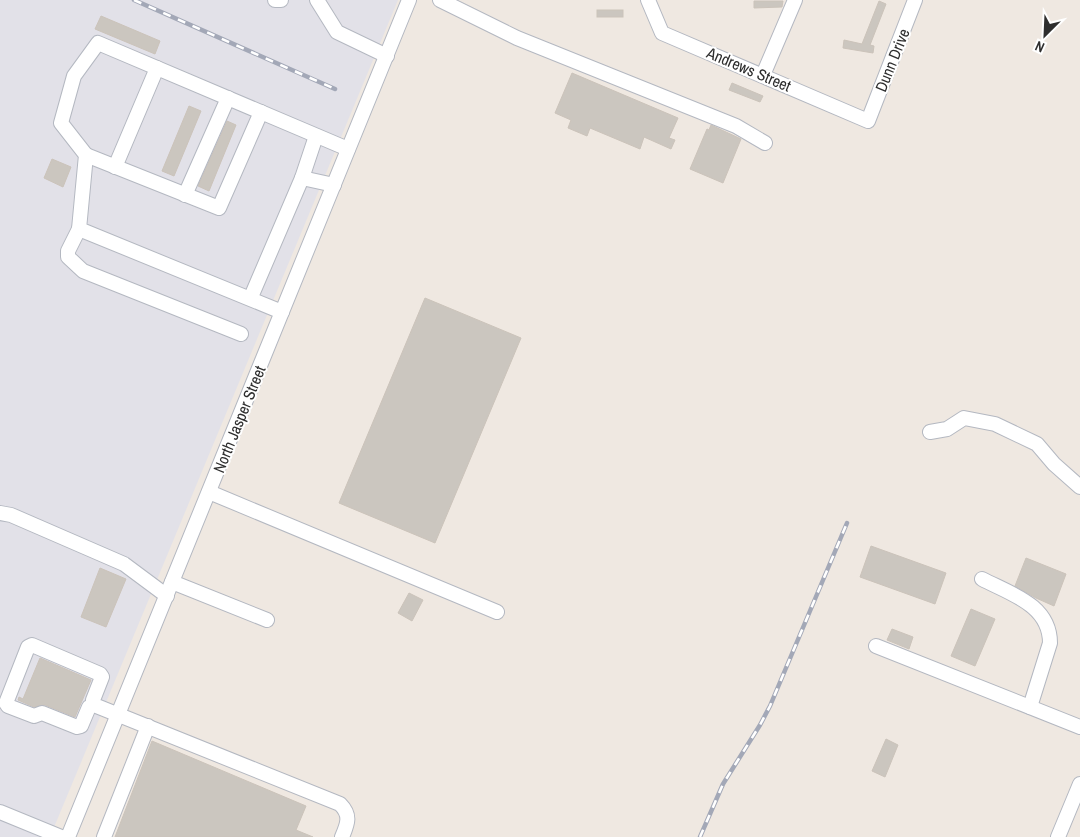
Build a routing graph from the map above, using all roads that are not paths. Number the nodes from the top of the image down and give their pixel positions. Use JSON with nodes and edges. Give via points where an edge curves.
{"nodes":[{"id":1,"x":274,"y":0,"type":"edge"},
{"id":2,"x":281,"y":0,"type":"edge"},
{"id":3,"x":317,"y":0,"type":"edge"},
{"id":4,"x":440,"y":0,"type":"edge"},
{"id":5,"x":648,"y":0,"type":"edge"},
{"id":6,"x":795,"y":0,"type":"edge"},
{"id":7,"x":916,"y":0,"type":"edge"},
{"id":8,"x":407,"y":1,"type":"edge"},
{"id":9,"x":387,"y":56,"type":"junction"},
{"id":10,"x":156,"y":68,"type":"junction"},
{"id":11,"x":763,"y":75,"type":"junction"},
{"id":12,"x":228,"y":98,"type":"junction"},
{"id":13,"x":261,"y":112,"type":"junction"},
{"id":14,"x":868,"y":121,"type":"joint"},
{"id":15,"x":316,"y":136,"type":"junction"},
{"id":16,"x":765,"y":143,"type":"dead end"},
{"id":17,"x":348,"y":149,"type":"junction"},
{"id":18,"x":86,"y":156,"type":"junction"},
{"id":19,"x":115,"y":167,"type":"junction"},
{"id":20,"x":302,"y":178,"type":"junction"},
{"id":21,"x":334,"y":185,"type":"junction"},
{"id":22,"x":185,"y":194,"type":"junction"},
{"id":23,"x":79,"y":229,"type":"junction"},
{"id":24,"x":250,"y":297,"type":"junction"},
{"id":25,"x":282,"y":312,"type":"junction"},
{"id":26,"x":241,"y":334,"type":"dead end"},
{"id":27,"x":930,"y":432,"type":"dead end"},
{"id":28,"x":1080,"y":487,"type":"edge"},
{"id":29,"x":209,"y":492,"type":"junction"},
{"id":30,"x":0,"y":513,"type":"edge"},
{"id":31,"x":982,"y":579,"type":"dead end"},
{"id":32,"x":172,"y":582,"type":"junction"},
{"id":33,"x":166,"y":596,"type":"junction"},
{"id":34,"x":497,"y":612,"type":"dead end"},
{"id":35,"x":267,"y":620,"type":"dead end"},
{"id":36,"x":876,"y":646,"type":"dead end"},
{"id":37,"x":94,"y":705,"type":"junction"},
{"id":38,"x":1030,"y":707,"type":"junction"},
{"id":39,"x":118,"y":714,"type":"junction"},
{"id":40,"x":148,"y":726,"type":"junction"},
{"id":41,"x":1080,"y":727,"type":"edge"},
{"id":42,"x":1080,"y":784,"type":"edge"},
{"id":43,"x":0,"y":812,"type":"edge"},
{"id":44,"x":61,"y":837,"type":"edge"},
{"id":45,"x":68,"y":837,"type":"edge"},
{"id":46,"x":104,"y":837,"type":"edge"},
{"id":47,"x":342,"y":837,"type":"edge"},
{"id":48,"x":1058,"y":837,"type":"edge"}],
"edges":[{"from":1,"to":2,"type":"street"},
{"from":3,"to":9,"type":"street","via":[[337,32]]},
{"from":4,"to":16,"type":"street","via":[[517,38],[736,126]]},
{"from":5,"to":11,"type":"street","name":"Andrews Street","via":[[662,32]]},
{"from":6,"to":11,"type":"street"},
{"from":7,"to":14,"type":"street","name":"Dunn Drive"},
{"from":8,"to":9,"type":"street","name":"North Jasper Street"},
{"from":9,"to":17,"type":"street","name":"North Jasper Street"},
{"from":10,"to":12,"type":"street"},
{"from":10,"to":18,"type":"street","via":[[98,43],[74,76],[61,123]]},
{"from":10,"to":19,"type":"street"},
{"from":11,"to":14,"type":"street","name":"Andrews Street"},
{"from":12,"to":13,"type":"street"},
{"from":12,"to":22,"type":"street"},
{"from":13,"to":15,"type":"street"},
{"from":13,"to":22,"type":"street","via":[[219,208]]},
{"from":15,"to":17,"type":"street"},
{"from":15,"to":20,"type":"street"},
{"from":17,"to":21,"type":"street","name":"North Jasper Street"},
{"from":18,"to":19,"type":"street"},
{"from":18,"to":23,"type":"street"},
{"from":19,"to":22,"type":"street"},
{"from":20,"to":21,"type":"street"},
{"from":20,"to":24,"type":"street"},
{"from":21,"to":25,"type":"street","name":"North Jasper Street"},
{"from":23,"to":24,"type":"street"},
{"from":23,"to":26,"type":"street","via":[[68,257],[83,271]]},
{"from":24,"to":25,"type":"street"},
{"from":25,"to":29,"type":"street","name":"North Jasper Street"},
{"from":27,"to":28,"type":"street","via":[[947,429],[964,418],[996,424],[1038,444],[1054,464]]},
{"from":29,"to":32,"type":"street","name":"North Jasper Street"},
{"from":29,"to":34,"type":"street"},
{"from":30,"to":33,"type":"street","via":[[124,564]]},
{"from":31,"to":38,"type":"street","via":[[1036,608],[1050,632],[1050,643]]},
{"from":32,"to":33,"type":"street","name":"North Jasper Street"},
{"from":32,"to":35,"type":"street"},
{"from":33,"to":39,"type":"street","name":"North Jasper Street"},
{"from":36,"to":38,"type":"street"},
{"from":37,"to":37,"type":"street","via":[[102,677],[100,674],[32,645],[28,647],[6,703],[34,716],[42,713],[77,727],[81,726],[89,708]]},
{"from":37,"to":39,"type":"street"},
{"from":38,"to":41,"type":"street"},
{"from":39,"to":40,"type":"street"},
{"from":39,"to":45,"type":"street","name":"North Jasper Street"},
{"from":40,"to":46,"type":"street"},
{"from":40,"to":47,"type":"street","via":[[340,804],[347,811],[348,821]]},
{"from":42,"to":48,"type":"street"},
{"from":43,"to":44,"type":"street"}]}
